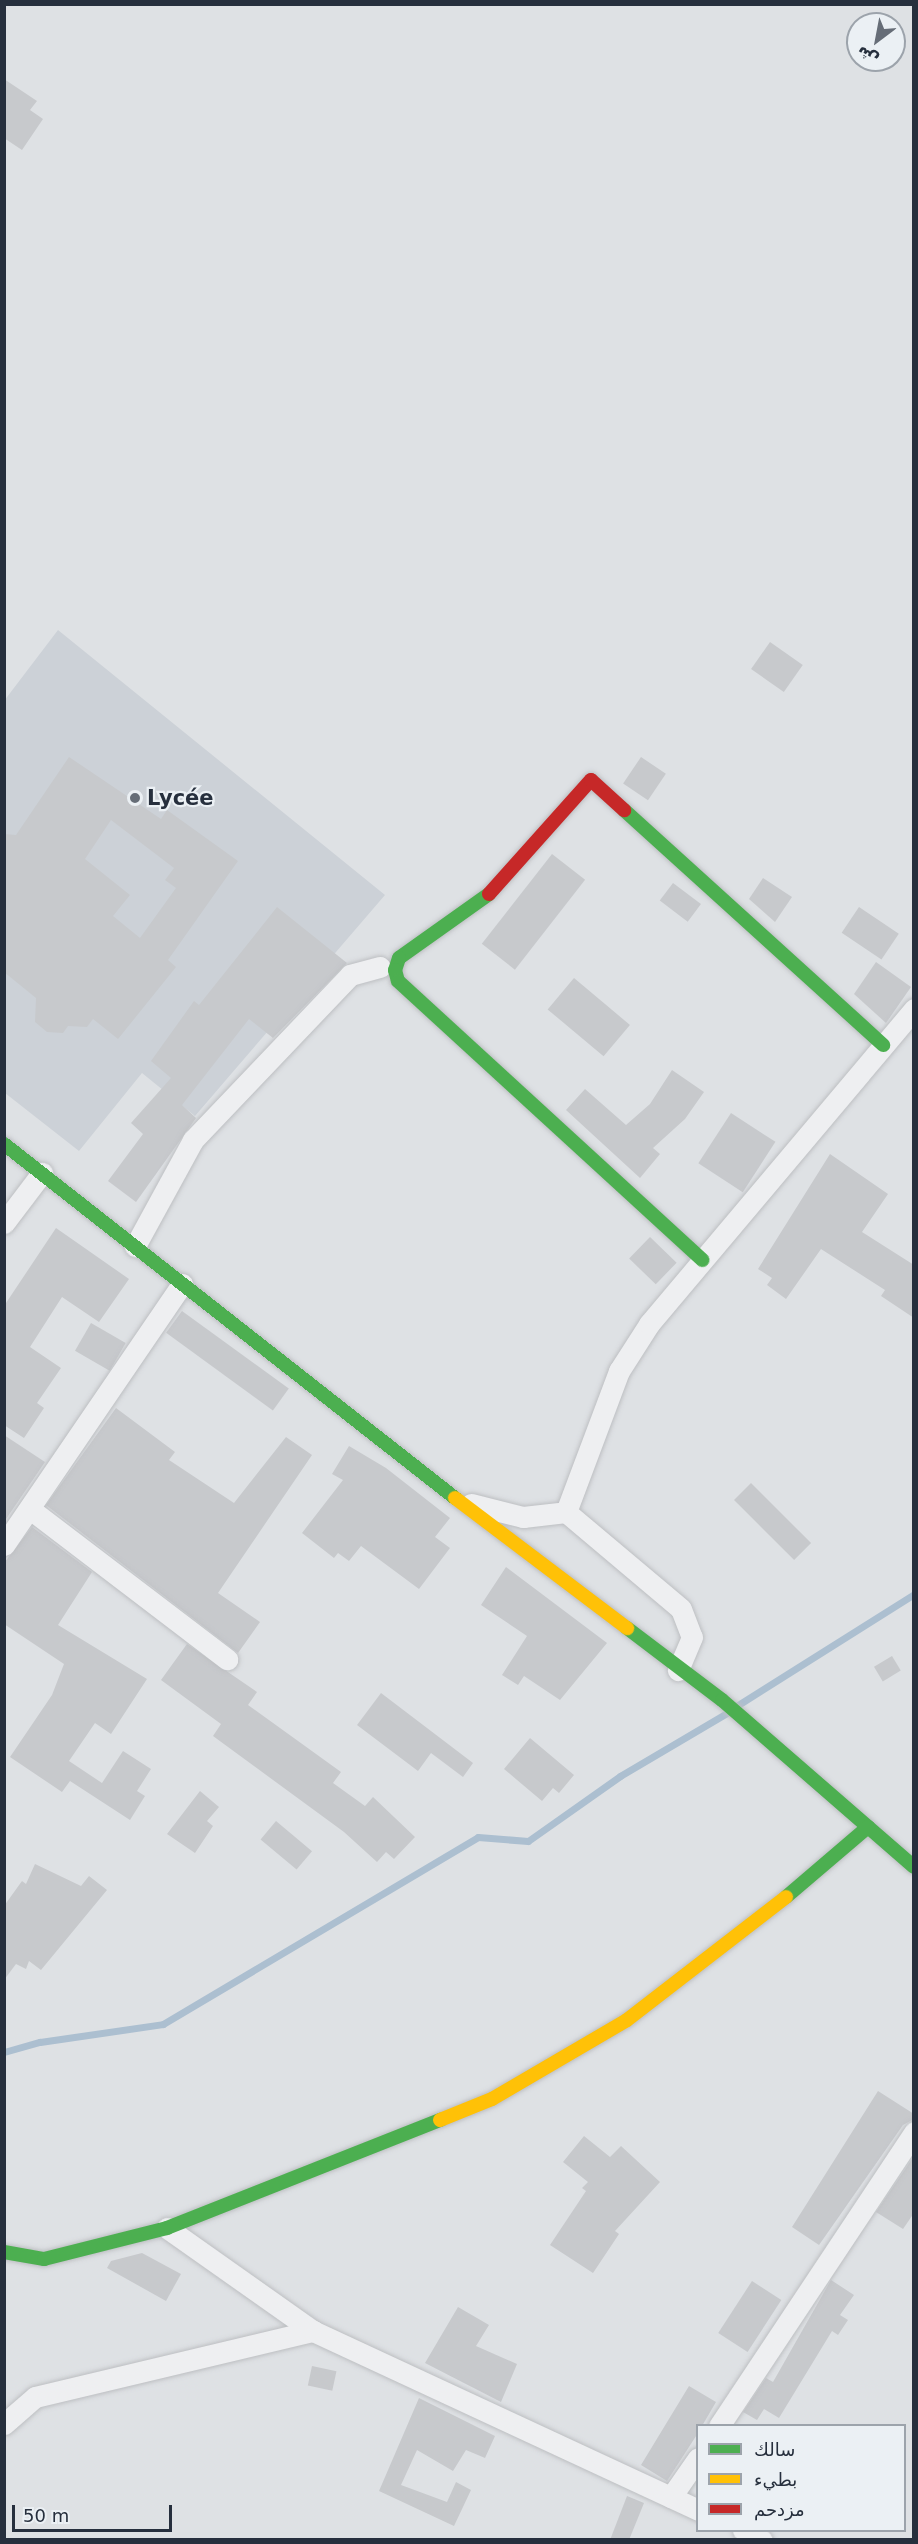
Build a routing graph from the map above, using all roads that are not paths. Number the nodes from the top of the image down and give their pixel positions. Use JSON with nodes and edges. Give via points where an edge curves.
{"nodes":[{"id":1,"x":381,"y":967,"type":"dead end"},
{"id":2,"x":914,"y":1009,"type":"edge"},
{"id":3,"x":883,"y":1045,"type":"junction"},
{"id":4,"x":4,"y":1144,"type":"edge"},
{"id":5,"x":42,"y":1173,"type":"junction"},
{"id":6,"x":4,"y":1223,"type":"edge"},
{"id":7,"x":135,"y":1246,"type":"junction"},
{"id":8,"x":703,"y":1260,"type":"junction"},
{"id":9,"x":182,"y":1284,"type":"junction"},
{"id":10,"x":459,"y":1501,"type":"junction"},
{"id":11,"x":30,"y":1509,"type":"junction"},
{"id":12,"x":566,"y":1512,"type":"junction"},
{"id":13,"x":4,"y":1545,"type":"edge"},
{"id":14,"x":227,"y":1659,"type":"dead end"},
{"id":15,"x":678,"y":1670,"type":"junction"},
{"id":16,"x":868,"y":1827,"type":"junction"},
{"id":17,"x":909,"y":1854,"type":"edge"},
{"id":18,"x":914,"y":2132,"type":"edge"},
{"id":19,"x":167,"y":2228,"type":"junction"},
{"id":20,"x":4,"y":2252,"type":"edge"},
{"id":21,"x":313,"y":2331,"type":"junction"},
{"id":22,"x":4,"y":2424,"type":"edge"},
{"id":23,"x":720,"y":2424,"type":"edge"},
{"id":24,"x":696,"y":2461,"type":"edge"},
{"id":25,"x":671,"y":2498,"type":"junction"},
{"id":26,"x":696,"y":2509,"type":"edge"},
{"id":27,"x":747,"y":2532,"type":"edge"},
{"id":28,"x":762,"y":2540,"type":"edge"}],
"edges":[{"from":1,"to":7,"type":"street","via":[[350,975],[193,1140]]},
{"from":2,"to":3,"type":"street"},
{"from":3,"to":8,"type":"street"},
{"from":3,"to":8,"type":"street","via":[[591,780],[485,898],[399,958],[395,970],[398,981]]},
{"from":4,"to":5,"type":"street"},
{"from":5,"to":6,"type":"street"},
{"from":5,"to":7,"type":"street"},
{"from":7,"to":9,"type":"street"},
{"from":8,"to":12,"type":"street","via":[[648,1324],[619,1371]]},
{"from":9,"to":10,"type":"street"},
{"from":9,"to":11,"type":"street"},
{"from":10,"to":12,"type":"street","via":[[523,1517]]},
{"from":10,"to":15,"type":"street"},
{"from":11,"to":13,"type":"street"},
{"from":11,"to":14,"type":"street"},
{"from":12,"to":15,"type":"street","via":[[681,1609],[692,1637]]},
{"from":15,"to":16,"type":"street","via":[[722,1700]]},
{"from":16,"to":17,"type":"street"},
{"from":16,"to":19,"type":"street","via":[[746,1932],[627,2020],[502,2093]]},
{"from":18,"to":23,"type":"street"},
{"from":19,"to":20,"type":"street","via":[[44,2259]]},
{"from":19,"to":21,"type":"street"},
{"from":21,"to":22,"type":"street","via":[[35,2397]]},
{"from":21,"to":25,"type":"street"},
{"from":24,"to":25,"type":"street"},
{"from":25,"to":26,"type":"street"},
{"from":27,"to":28,"type":"street"}]}
